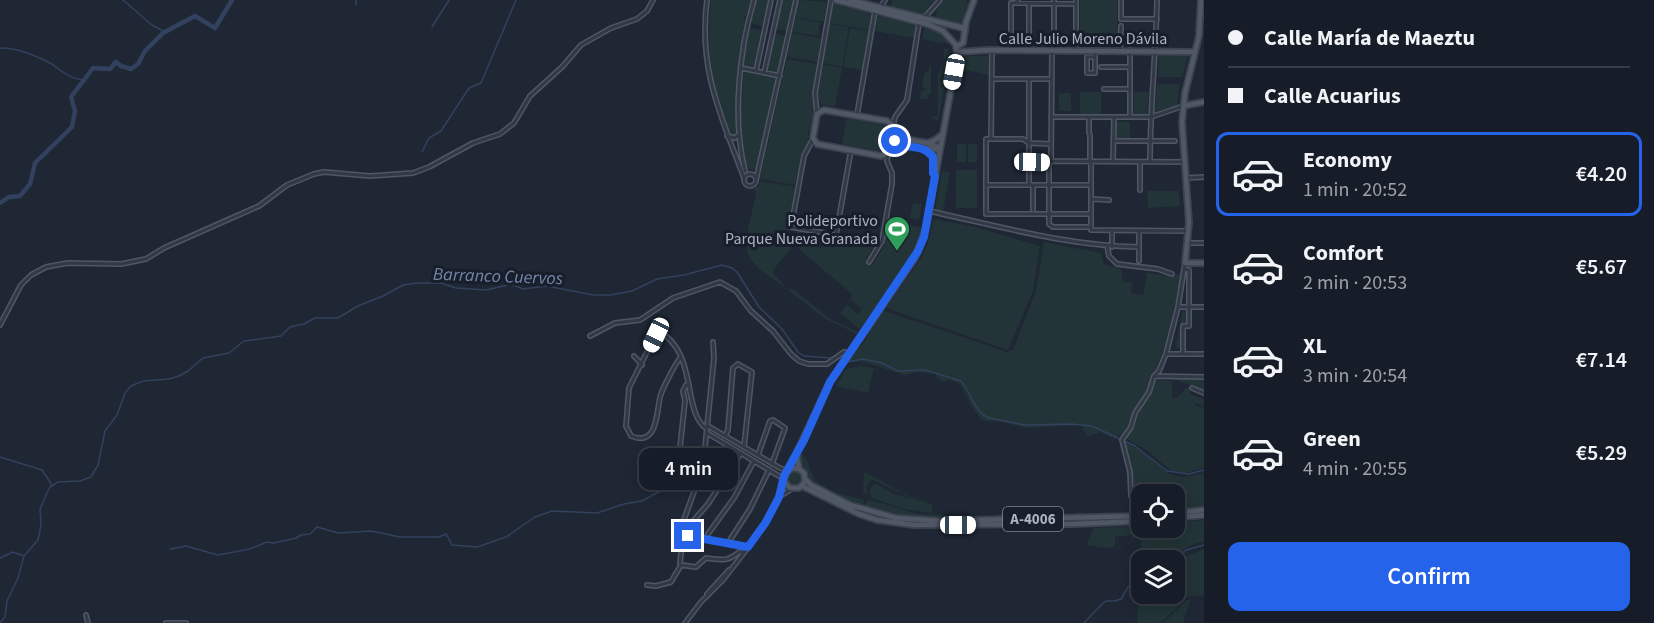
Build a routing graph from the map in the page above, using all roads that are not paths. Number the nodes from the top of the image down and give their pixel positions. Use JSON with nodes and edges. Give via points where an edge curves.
{"nodes":[{"id":1,"x":653,"y":0,"type":"edge"},
{"id":2,"x":707,"y":0,"type":"edge"},
{"id":3,"x":754,"y":0,"type":"edge"},
{"id":4,"x":771,"y":0,"type":"edge"},
{"id":5,"x":780,"y":0,"type":"edge"},
{"id":6,"x":796,"y":0,"type":"edge"},
{"id":7,"x":831,"y":0,"type":"edge"},
{"id":8,"x":836,"y":0,"type":"edge"},
{"id":9,"x":850,"y":0,"type":"edge"},
{"id":10,"x":885,"y":0,"type":"edge"},
{"id":11,"x":940,"y":0,"type":"edge"},
{"id":12,"x":974,"y":0,"type":"edge"},
{"id":13,"x":1121,"y":0,"type":"edge"},
{"id":14,"x":1157,"y":0,"type":"edge"},
{"id":15,"x":1201,"y":0,"type":"edge"},
{"id":16,"x":1016,"y":2,"type":"edge"},
{"id":17,"x":1054,"y":2,"type":"edge"},
{"id":18,"x":1076,"y":2,"type":"edge"},
{"id":19,"x":1029,"y":4,"type":"junction"},
{"id":20,"x":878,"y":9,"type":"junction"},
{"id":21,"x":1157,"y":19,"type":"junction"},
{"id":22,"x":1202,"y":20,"type":"edge"},
{"id":23,"x":921,"y":22,"type":"junction"},
{"id":24,"x":1120,"y":26,"type":"dead end"},
{"id":25,"x":962,"y":29,"type":"junction"},
{"id":26,"x":1029,"y":44,"type":"dead end"},
{"id":27,"x":959,"y":48,"type":"junction"},
{"id":28,"x":992,"y":50,"type":"junction"},
{"id":29,"x":1011,"y":50,"type":"junction"},
{"id":30,"x":1053,"y":50,"type":"junction"},
{"id":31,"x":1076,"y":50,"type":"junction"},
{"id":32,"x":1095,"y":50,"type":"junction"},
{"id":33,"x":1120,"y":50,"type":"junction"},
{"id":34,"x":1130,"y":50,"type":"junction"},
{"id":35,"x":1156,"y":50,"type":"junction"},
{"id":36,"x":1195,"y":52,"type":"junction"},
{"id":37,"x":1095,"y":57,"type":"junction"},
{"id":38,"x":1101,"y":67,"type":"dead end"},
{"id":39,"x":1130,"y":67,"type":"junction"},
{"id":40,"x":741,"y":68,"type":"junction"},
{"id":41,"x":756,"y":71,"type":"junction"},
{"id":42,"x":764,"y":73,"type":"junction"},
{"id":43,"x":780,"y":76,"type":"junction"},
{"id":44,"x":993,"y":79,"type":"junction"},
{"id":45,"x":1029,"y":79,"type":"junction"},
{"id":46,"x":1051,"y":79,"type":"junction"},
{"id":47,"x":1104,"y":89,"type":"dead end"},
{"id":48,"x":1130,"y":89,"type":"junction"},
{"id":49,"x":1204,"y":102,"type":"edge"},
{"id":50,"x":817,"y":103,"type":"junction"},
{"id":51,"x":1183,"y":106,"type":"junction"},
{"id":52,"x":824,"y":110,"type":"junction"},
{"id":53,"x":817,"y":114,"type":"junction"},
{"id":54,"x":857,"y":116,"type":"junction"},
{"id":55,"x":895,"y":117,"type":"junction"},
{"id":56,"x":1051,"y":117,"type":"junction"},
{"id":57,"x":1089,"y":117,"type":"junction"},
{"id":58,"x":1114,"y":117,"type":"junction"},
{"id":59,"x":1130,"y":117,"type":"junction"},
{"id":60,"x":1151,"y":117,"type":"junction"},
{"id":61,"x":887,"y":121,"type":"junction"},
{"id":62,"x":893,"y":125,"type":"junction"},
{"id":63,"x":740,"y":132,"type":"junction"},
{"id":64,"x":943,"y":134,"type":"junction"},
{"id":65,"x":727,"y":136,"type":"junction"},
{"id":66,"x":813,"y":138,"type":"junction"},
{"id":67,"x":991,"y":140,"type":"junction"},
{"id":68,"x":899,"y":141,"type":"junction"},
{"id":69,"x":1114,"y":141,"type":"junction"},
{"id":70,"x":1150,"y":141,"type":"junction"},
{"id":71,"x":1175,"y":141,"type":"dead end"},
{"id":72,"x":928,"y":142,"type":"junction"},
{"id":73,"x":1029,"y":143,"type":"junction"},
{"id":74,"x":817,"y":144,"type":"junction"},
{"id":75,"x":1051,"y":144,"type":"junction"},
{"id":76,"x":808,"y":149,"type":"junction"},
{"id":77,"x":926,"y":149,"type":"junction"},
{"id":78,"x":940,"y":149,"type":"junction"},
{"id":79,"x":851,"y":150,"type":"junction"},
{"id":80,"x":888,"y":153,"type":"junction"},
{"id":81,"x":881,"y":156,"type":"junction"},
{"id":82,"x":887,"y":161,"type":"junction"},
{"id":83,"x":1029,"y":161,"type":"junction"},
{"id":84,"x":1050,"y":162,"type":"junction"},
{"id":85,"x":1090,"y":162,"type":"junction"},
{"id":86,"x":1113,"y":162,"type":"junction"},
{"id":87,"x":1140,"y":162,"type":"junction"},
{"id":88,"x":1150,"y":162,"type":"junction"},
{"id":89,"x":1184,"y":162,"type":"junction"},
{"id":90,"x":739,"y":164,"type":"junction"},
{"id":91,"x":760,"y":167,"type":"junction"},
{"id":92,"x":748,"y":173,"type":"junction"},
{"id":93,"x":935,"y":174,"type":"junction"},
{"id":94,"x":1204,"y":177,"type":"edge"},
{"id":95,"x":744,"y":178,"type":"junction"},
{"id":96,"x":1185,"y":178,"type":"junction"},
{"id":97,"x":756,"y":180,"type":"junction"},
{"id":98,"x":986,"y":185,"type":"junction"},
{"id":99,"x":1031,"y":185,"type":"junction"},
{"id":100,"x":1049,"y":185,"type":"junction"},
{"id":101,"x":1091,"y":185,"type":"junction"},
{"id":102,"x":1140,"y":190,"type":"dead end"},
{"id":103,"x":1091,"y":200,"type":"junction"},
{"id":104,"x":1109,"y":200,"type":"dead end"},
{"id":105,"x":1033,"y":210,"type":"dead end"},
{"id":106,"x":929,"y":212,"type":"junction"},
{"id":107,"x":1049,"y":214,"type":"junction"},
{"id":108,"x":1091,"y":214,"type":"junction"},
{"id":109,"x":1091,"y":227,"type":"junction"},
{"id":110,"x":1112,"y":231,"type":"junction"},
{"id":111,"x":1139,"y":231,"type":"junction"},
{"id":112,"x":1189,"y":231,"type":"junction"},
{"id":113,"x":1188,"y":243,"type":"junction"},
{"id":114,"x":1204,"y":243,"type":"edge"},
{"id":115,"x":1107,"y":245,"type":"junction"},
{"id":116,"x":1112,"y":247,"type":"junction"},
{"id":117,"x":1139,"y":247,"type":"junction"},
{"id":118,"x":1139,"y":261,"type":"dead end"},
{"id":119,"x":869,"y":262,"type":"dead end"},
{"id":120,"x":1185,"y":263,"type":"junction"},
{"id":121,"x":1204,"y":263,"type":"edge"},
{"id":122,"x":1184,"y":269,"type":"junction"},
{"id":123,"x":1172,"y":274,"type":"dead end"},
{"id":124,"x":1178,"y":307,"type":"junction"},
{"id":125,"x":1189,"y":307,"type":"junction"},
{"id":126,"x":1204,"y":307,"type":"edge"},
{"id":127,"x":0,"y":325,"type":"edge"},
{"id":128,"x":660,"y":326,"type":"dead end"},
{"id":129,"x":658,"y":331,"type":"junction"},
{"id":130,"x":590,"y":336,"type":"dead end"},
{"id":131,"x":713,"y":342,"type":"dead end"},
{"id":132,"x":848,"y":353,"type":"junction"},
{"id":133,"x":1166,"y":354,"type":"junction"},
{"id":134,"x":1183,"y":354,"type":"junction"},
{"id":135,"x":1204,"y":354,"type":"edge"},
{"id":136,"x":634,"y":356,"type":"dead end"},
{"id":137,"x":681,"y":357,"type":"junction"},
{"id":138,"x":642,"y":365,"type":"junction"},
{"id":139,"x":1154,"y":376,"type":"junction"},
{"id":140,"x":1204,"y":377,"type":"edge"},
{"id":141,"x":689,"y":384,"type":"junction"},
{"id":142,"x":1192,"y":388,"type":"dead end"},
{"id":143,"x":1204,"y":393,"type":"edge"},
{"id":144,"x":707,"y":429,"type":"junction"},
{"id":145,"x":725,"y":436,"type":"junction"},
{"id":146,"x":744,"y":447,"type":"junction"},
{"id":147,"x":680,"y":448,"type":"dead end"},
{"id":148,"x":741,"y":453,"type":"junction"},
{"id":149,"x":798,"y":453,"type":"junction"},
{"id":150,"x":758,"y":455,"type":"junction"},
{"id":151,"x":754,"y":461,"type":"junction"},
{"id":152,"x":772,"y":464,"type":"junction"},
{"id":153,"x":780,"y":468,"type":"junction"},
{"id":154,"x":799,"y":469,"type":"junction"},
{"id":155,"x":769,"y":470,"type":"junction"},
{"id":156,"x":788,"y":470,"type":"junction"},
{"id":157,"x":776,"y":474,"type":"junction"},
{"id":158,"x":805,"y":479,"type":"junction"},
{"id":159,"x":784,"y":480,"type":"junction"},
{"id":160,"x":802,"y":486,"type":"junction"},
{"id":161,"x":792,"y":489,"type":"junction"},
{"id":162,"x":1131,"y":496,"type":"dead end"},
{"id":163,"x":779,"y":497,"type":"junction"},
{"id":164,"x":1204,"y":510,"type":"edge"},
{"id":165,"x":1185,"y":512,"type":"edge"},
{"id":166,"x":1204,"y":515,"type":"edge"},
{"id":167,"x":1131,"y":516,"type":"edge"},
{"id":168,"x":1185,"y":517,"type":"edge"},
{"id":169,"x":1131,"y":521,"type":"edge"},
{"id":170,"x":682,"y":525,"type":"junction"},
{"id":171,"x":687,"y":528,"type":"junction"},
{"id":172,"x":684,"y":534,"type":"junction"},
{"id":173,"x":706,"y":539,"type":"junction"},
{"id":174,"x":728,"y":543,"type":"junction"},
{"id":175,"x":748,"y":547,"type":"junction"},
{"id":176,"x":744,"y":552,"type":"junction"},
{"id":177,"x":680,"y":563,"type":"dead end"},
{"id":178,"x":646,"y":585,"type":"dead end"},
{"id":179,"x":86,"y":615,"type":"dead end"},
{"id":180,"x":88,"y":623,"type":"edge"},
{"id":181,"x":166,"y":623,"type":"edge"},
{"id":182,"x":183,"y":623,"type":"edge"},
{"id":183,"x":685,"y":623,"type":"edge"}],
"edges":[{"from":1,"to":127,"type":"street","via":[[638,19],[611,28],[581,45],[528,98],[514,123],[500,134],[467,145],[413,173],[314,174],[287,185],[259,206],[146,259],[46,267],[21,285]]},
{"from":2,"to":65,"type":"street","via":[[707,63],[714,100]]},
{"from":3,"to":40,"type":"street"},
{"from":4,"to":41,"type":"street"},
{"from":5,"to":42,"type":"street"},
{"from":6,"to":43,"type":"street"},
{"from":7,"to":50,"type":"street","via":[[815,93]]},
{"from":8,"to":20,"type":"main road"},
{"from":9,"to":20,"type":"main road"},
{"from":10,"to":20,"type":"street"},
{"from":11,"to":23,"type":"street"},
{"from":12,"to":25,"type":"main road"},
{"from":13,"to":21,"type":"street","via":[[1121,19]]},
{"from":14,"to":21,"type":"street"},
{"from":15,"to":22,"type":"main road"},
{"from":16,"to":19,"type":"street"},
{"from":16,"to":29,"type":"street","via":[[1011,3]]},
{"from":17,"to":18,"type":"street"},
{"from":17,"to":19,"type":"street"},
{"from":17,"to":30,"type":"street"},
{"from":18,"to":31,"type":"street"},
{"from":19,"to":26,"type":"street"},
{"from":20,"to":23,"type":"main road"},
{"from":20,"to":54,"type":"street"},
{"from":21,"to":35,"type":"street"},
{"from":22,"to":36,"type":"main road"},
{"from":23,"to":25,"type":"main road"},
{"from":23,"to":27,"type":"main road","name":"Calle Julio Moreno Dávila","via":[[944,31]]},
{"from":23,"to":55,"type":"street","via":[[907,100]]},
{"from":24,"to":33,"type":"street"},
{"from":25,"to":27,"type":"main road"},
{"from":25,"to":27,"type":"main road","via":[[957,31]]},
{"from":27,"to":28,"type":"main road","name":"Calle Julio Moreno Dávila"},
{"from":27,"to":64,"type":"main road"},
{"from":28,"to":29,"type":"main road","name":"Calle Julio Moreno Dávila"},
{"from":28,"to":44,"type":"street"},
{"from":29,"to":30,"type":"main road","name":"Calle Julio Moreno Dávila"},
{"from":30,"to":31,"type":"main road","name":"Calle Julio Moreno Dávila"},
{"from":30,"to":46,"type":"street"},
{"from":31,"to":32,"type":"main road","name":"Calle Julio Moreno Dávila"},
{"from":32,"to":33,"type":"main road","name":"Calle Julio Moreno Dávila"},
{"from":32,"to":37,"type":"street"},
{"from":33,"to":34,"type":"main road","name":"Calle Julio Moreno Dávila"},
{"from":34,"to":35,"type":"main road","name":"Calle Julio Moreno Dávila"},
{"from":34,"to":39,"type":"street"},
{"from":35,"to":36,"type":"main road","name":"Calle Julio Moreno Dávila"},
{"from":35,"to":60,"type":"street"},
{"from":36,"to":51,"type":"main road"},
{"from":37,"to":37,"type":"street","via":[[1087,57],[1087,73],[1095,73]]},
{"from":38,"to":39,"type":"street"},
{"from":39,"to":48,"type":"street"},
{"from":40,"to":41,"type":"street"},
{"from":40,"to":63,"type":"street"},
{"from":41,"to":42,"type":"street"},
{"from":42,"to":43,"type":"street"},
{"from":43,"to":91,"type":"street"},
{"from":44,"to":45,"type":"street"},
{"from":44,"to":67,"type":"street"},
{"from":45,"to":46,"type":"street"},
{"from":45,"to":73,"type":"street"},
{"from":46,"to":56,"type":"street"},
{"from":47,"to":48,"type":"street"},
{"from":48,"to":59,"type":"street"},
{"from":49,"to":51,"type":"main road"},
{"from":50,"to":52,"type":"street"},
{"from":50,"to":53,"type":"street"},
{"from":51,"to":60,"type":"street"},
{"from":51,"to":89,"type":"main road"},
{"from":52,"to":53,"type":"main road"},
{"from":52,"to":54,"type":"main road"},
{"from":53,"to":66,"type":"main road"},
{"from":54,"to":61,"type":"main road"},
{"from":55,"to":61,"type":"street"},
{"from":55,"to":62,"type":"street"},
{"from":56,"to":57,"type":"street"},
{"from":56,"to":75,"type":"street"},
{"from":57,"to":58,"type":"street"},
{"from":57,"to":85,"type":"street"},
{"from":58,"to":59,"type":"street"},
{"from":58,"to":69,"type":"street"},
{"from":59,"to":60,"type":"street"},
{"from":60,"to":70,"type":"street"},
{"from":61,"to":62,"type":"main road"},
{"from":62,"to":68,"type":"main road"},
{"from":63,"to":65,"type":"street","via":[[735,138]]},
{"from":63,"to":92,"type":"street"},
{"from":64,"to":72,"type":"main road"},
{"from":64,"to":78,"type":"main road"},
{"from":65,"to":90,"type":"street"},
{"from":66,"to":74,"type":"main road"},
{"from":66,"to":76,"type":"street"},
{"from":67,"to":73,"type":"street"},
{"from":67,"to":98,"type":"street","via":[[986,139]]},
{"from":68,"to":72,"type":"main road"},
{"from":68,"to":77,"type":"main road"},
{"from":68,"to":80,"type":"main road"},
{"from":69,"to":70,"type":"street"},
{"from":69,"to":86,"type":"street"},
{"from":70,"to":71,"type":"street"},
{"from":70,"to":88,"type":"street"},
{"from":72,"to":78,"type":"main road"},
{"from":73,"to":75,"type":"street"},
{"from":73,"to":83,"type":"street"},
{"from":74,"to":76,"type":"street"},
{"from":74,"to":79,"type":"main road"},
{"from":75,"to":84,"type":"street"},
{"from":76,"to":79,"type":"street","via":[[793,227],[836,235]]},
{"from":77,"to":78,"type":"main road"},
{"from":77,"to":93,"type":"main road","via":[[933,157]]},
{"from":78,"to":93,"type":"main road"},
{"from":79,"to":81,"type":"main road"},
{"from":80,"to":81,"type":"main road"},
{"from":80,"to":82,"type":"street"},
{"from":81,"to":82,"type":"street"},
{"from":82,"to":119,"type":"street","via":[[893,178],[883,235]]},
{"from":83,"to":84,"type":"street"},
{"from":83,"to":99,"type":"street"},
{"from":84,"to":85,"type":"street"},
{"from":84,"to":100,"type":"street"},
{"from":85,"to":86,"type":"street"},
{"from":85,"to":101,"type":"street"},
{"from":86,"to":87,"type":"street"},
{"from":87,"to":88,"type":"street"},
{"from":87,"to":102,"type":"street"},
{"from":88,"to":89,"type":"street"},
{"from":89,"to":96,"type":"main road"},
{"from":90,"to":92,"type":"street"},
{"from":90,"to":95,"type":"street"},
{"from":91,"to":92,"type":"street"},
{"from":91,"to":97,"type":"street"},
{"from":92,"to":95,"type":"street"},
{"from":92,"to":97,"type":"street"},
{"from":93,"to":106,"type":"main road"},
{"from":94,"to":96,"type":"street"},
{"from":95,"to":97,"type":"street","via":[[748,186]]},
{"from":96,"to":112,"type":"main road"},
{"from":98,"to":99,"type":"street"},
{"from":98,"to":107,"type":"street","via":[[986,214]]},
{"from":99,"to":100,"type":"street"},
{"from":99,"to":105,"type":"street"},
{"from":100,"to":101,"type":"street"},
{"from":100,"to":107,"type":"street"},
{"from":101,"to":103,"type":"street"},
{"from":103,"to":104,"type":"street"},
{"from":103,"to":108,"type":"street"},
{"from":106,"to":115,"type":"street","via":[[1046,238]]},
{"from":106,"to":132,"type":"main road","via":[[915,258]]},
{"from":107,"to":108,"type":"street"},
{"from":107,"to":109,"type":"street","via":[[1053,227]]},
{"from":108,"to":109,"type":"street"},
{"from":109,"to":110,"type":"street"},
{"from":110,"to":111,"type":"street"},
{"from":110,"to":116,"type":"street"},
{"from":111,"to":112,"type":"street"},
{"from":111,"to":117,"type":"street"},
{"from":112,"to":113,"type":"main road"},
{"from":113,"to":114,"type":"street"},
{"from":113,"to":120,"type":"main road"},
{"from":115,"to":116,"type":"street"},
{"from":115,"to":123,"type":"street","via":[[1108,256],[1117,264]]},
{"from":116,"to":117,"type":"street"},
{"from":117,"to":118,"type":"street"},
{"from":120,"to":121,"type":"main road"},
{"from":120,"to":122,"type":"street"},
{"from":122,"to":124,"type":"street"},
{"from":122,"to":125,"type":"street","via":[[1189,270]]},
{"from":124,"to":125,"type":"street"},
{"from":124,"to":133,"type":"street"},
{"from":125,"to":126,"type":"street"},
{"from":125,"to":134,"type":"street","via":[[1189,326],[1183,326]]},
{"from":128,"to":129,"type":"street"},
{"from":129,"to":137,"type":"street","via":[[674,342]]},
{"from":129,"to":138,"type":"street"},
{"from":130,"to":132,"type":"street","via":[[615,323],[640,320],[673,298],[720,282],[736,291],[795,358],[822,365]]},
{"from":131,"to":144,"type":"street"},
{"from":132,"to":149,"type":"main road","via":[[826,390]]},
{"from":133,"to":134,"type":"street"},
{"from":133,"to":139,"type":"street"},
{"from":134,"to":135,"type":"street"},
{"from":136,"to":138,"type":"street"},
{"from":137,"to":138,"type":"street","via":[[661,393],[656,423],[647,435],[636,438],[626,426],[629,388]]},
{"from":137,"to":141,"type":"street"},
{"from":139,"to":140,"type":"street"},
{"from":139,"to":162,"type":"street","via":[[1123,439]]},
{"from":141,"to":144,"type":"street","via":[[700,424]]},
{"from":141,"to":147,"type":"street","via":[[683,391]]},
{"from":142,"to":143,"type":"street"},
{"from":144,"to":145,"type":"street"},
{"from":144,"to":148,"type":"street"},
{"from":144,"to":170,"type":"street","via":[[703,467]]},
{"from":145,"to":146,"type":"street"},
{"from":145,"to":146,"type":"street","via":[[736,365],[752,372]]},
{"from":146,"to":148,"type":"street"},
{"from":146,"to":150,"type":"street"},
{"from":148,"to":151,"type":"street"},
{"from":148,"to":171,"type":"street","via":[[708,504]]},
{"from":149,"to":154,"type":"main road"},
{"from":149,"to":156,"type":"main road"},
{"from":150,"to":152,"type":"street"},
{"from":150,"to":152,"type":"street","via":[[771,420],[785,427]]},
{"from":151,"to":155,"type":"street"},
{"from":151,"to":173,"type":"street"},
{"from":152,"to":153,"type":"street"},
{"from":153,"to":156,"type":"street"},
{"from":153,"to":157,"type":"street"},
{"from":154,"to":156,"type":"main road"},
{"from":154,"to":158,"type":"main road"},
{"from":155,"to":157,"type":"street"},
{"from":155,"to":174,"type":"street"},
{"from":156,"to":159,"type":"main road"},
{"from":157,"to":159,"type":"street"},
{"from":158,"to":160,"type":"main road"},
{"from":158,"to":167,"type":"main road","number":"A-4006","via":[[849,505],[896,518],[939,521]]},
{"from":159,"to":161,"type":"main road"},
{"from":159,"to":163,"type":"street"},
{"from":160,"to":161,"type":"main road"},
{"from":160,"to":169,"type":"main road","number":"A-4006","via":[[859,514],[894,523]]},
{"from":161,"to":163,"type":"street"},
{"from":163,"to":175,"type":"street"},
{"from":164,"to":165,"type":"main road"},
{"from":166,"to":168,"type":"main road"},
{"from":170,"to":171,"type":"street"},
{"from":170,"to":172,"type":"street","via":[[677,530]]},
{"from":171,"to":172,"type":"street"},
{"from":172,"to":173,"type":"street"},
{"from":172,"to":177,"type":"street"},
{"from":173,"to":174,"type":"street"},
{"from":174,"to":175,"type":"street"},
{"from":175,"to":176,"type":"street"},
{"from":176,"to":178,"type":"street","via":[[725,561],[706,558],[696,567],[681,565],[670,582]]},
{"from":176,"to":183,"type":"street"},
{"from":179,"to":180,"type":"street"},
{"from":181,"to":182,"type":"street"}]}
